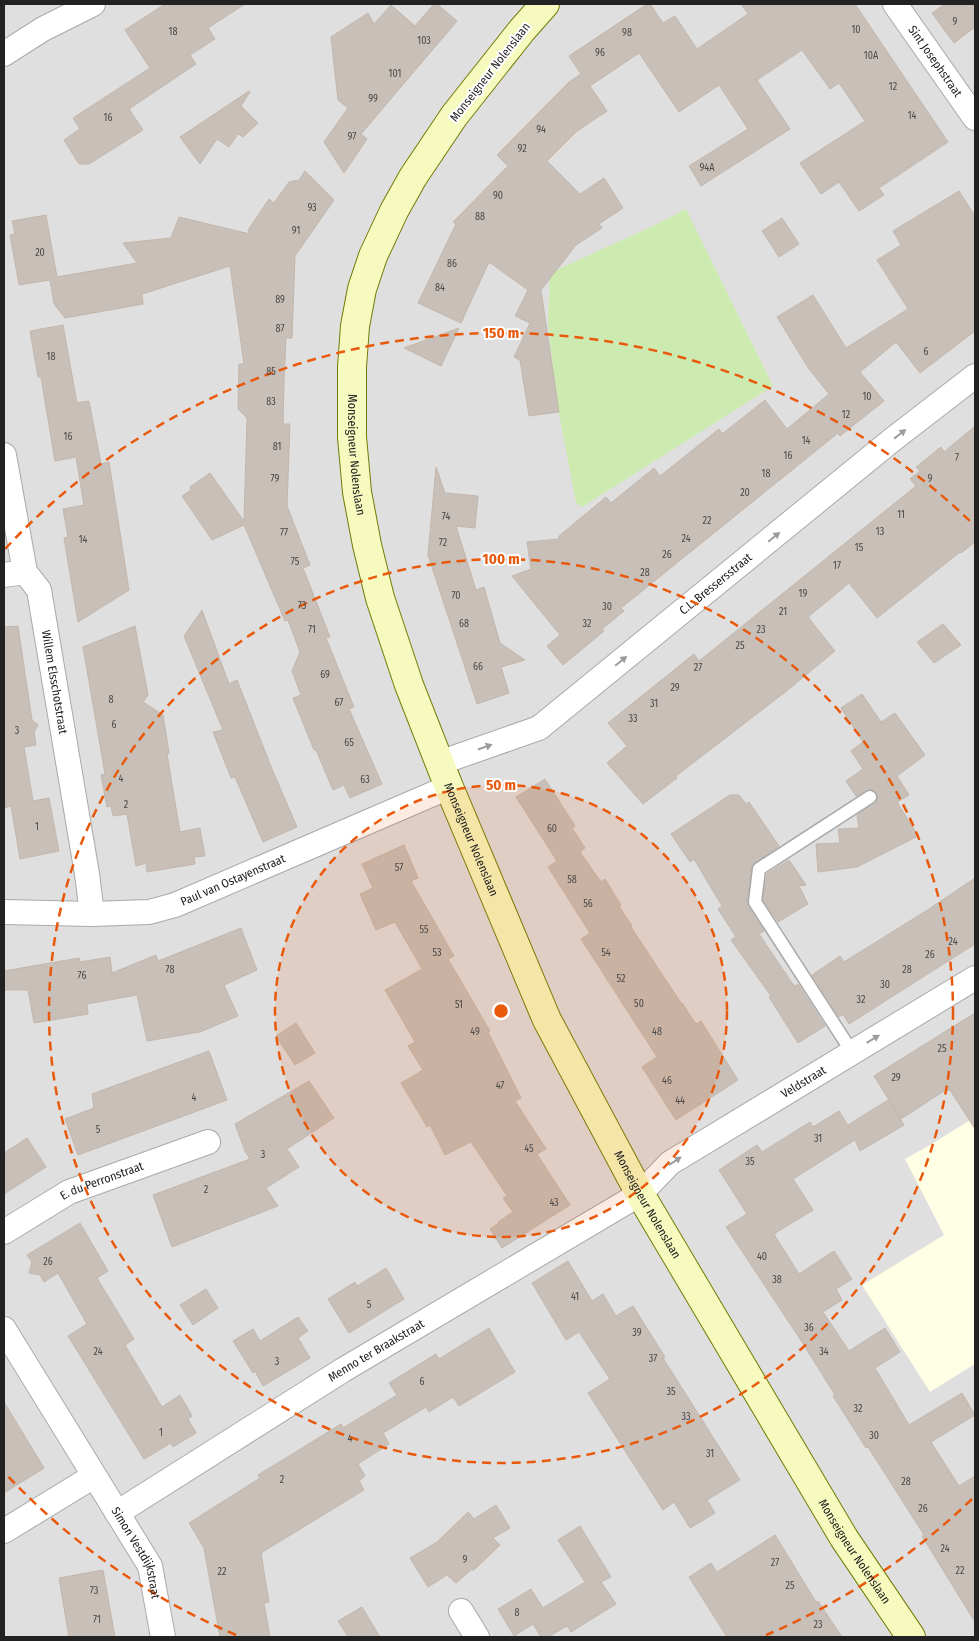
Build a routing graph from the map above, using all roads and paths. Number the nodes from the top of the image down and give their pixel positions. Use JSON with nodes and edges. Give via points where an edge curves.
{"nodes":[{"id":1,"x":93,"y":4,"type":"edge"},
{"id":2,"x":545,"y":4,"type":"edge"},
{"id":3,"x":895,"y":4,"type":"edge"},
{"id":4,"x":4,"y":54,"type":"edge"},
{"id":5,"x":975,"y":118,"type":"edge"},
{"id":6,"x":975,"y":376,"type":"edge"},
{"id":7,"x":4,"y":455,"type":"edge"},
{"id":8,"x":14,"y":573,"type":"edge"},
{"id":9,"x":444,"y":775,"type":"junction"},
{"id":10,"x":870,"y":797,"type":"dead end"},
{"id":11,"x":4,"y":912,"type":"edge"},
{"id":12,"x":92,"y":914,"type":"junction"},
{"id":13,"x":975,"y":978,"type":"edge"},
{"id":14,"x":852,"y":1052,"type":"junction"},
{"id":15,"x":208,"y":1142,"type":"dead end"},
{"id":16,"x":640,"y":1194,"type":"junction"},
{"id":17,"x":4,"y":1232,"type":"edge"},
{"id":18,"x":4,"y":1329,"type":"edge"},
{"id":19,"x":94,"y":1476,"type":"junction"},
{"id":20,"x":117,"y":1513,"type":"junction"},
{"id":21,"x":4,"y":1532,"type":"edge"},
{"id":22,"x":461,"y":1611,"type":"dead end"},
{"id":23,"x":163,"y":1637,"type":"edge"},
{"id":24,"x":477,"y":1637,"type":"edge"},
{"id":25,"x":911,"y":1637,"type":"edge"}],
"edges":[{"from":1,"to":4,"type":"street","via":[[43,29]]},
{"from":2,"to":9,"type":"street","name":"Monseigneur Nolenslaan","via":[[454,116],[413,177],[372,256],[355,326],[352,437],[366,545],[400,659]]},
{"from":3,"to":5,"type":"street","name":"Sint Josephstraat"},
{"from":9,"to":6,"type":"street","name":"C.L. Bressersstraat","one_way":true,"via":[[539,728]]},
{"from":7,"to":8,"type":"street","name":"Willem Elsschotstraat"},
{"from":8,"to":12,"type":"street","name":"Willem Elsschotstraat","via":[[39,590]]},
{"from":9,"to":12,"type":"street","name":"Paul van Ostayenstraat","via":[[175,905],[149,912]]},
{"from":9,"to":16,"type":"street","name":"Monseigneur Nolenslaan","via":[[547,1020]]},
{"from":10,"to":14,"type":"lane","via":[[759,869],[755,902]]},
{"from":11,"to":12,"type":"street","name":"Paul van Ostayenstraat"},
{"from":14,"to":13,"type":"street","name":"Veldstraat","one_way":true},
{"from":16,"to":14,"type":"street","name":"Veldstraat","one_way":true,"via":[[670,1163]]},
{"from":15,"to":17,"type":"street","name":"E. du Perronstraat","via":[[70,1192]]},
{"from":16,"to":20,"type":"street","name":"Menno ter Braakstraat","via":[[343,1370]]},
{"from":16,"to":25,"type":"street","name":"Monseigneur Nolenslaan","via":[[844,1538]]},
{"from":18,"to":19,"type":"street","name":"Simon Vestdijkstraat"},
{"from":19,"to":20,"type":"street","name":"Simon Vestdijkstraat"},
{"from":19,"to":21,"type":"street"},
{"from":20,"to":23,"type":"street","name":"Simon Vestdijkstraat","via":[[150,1566]]},
{"from":22,"to":24,"type":"street"}]}
